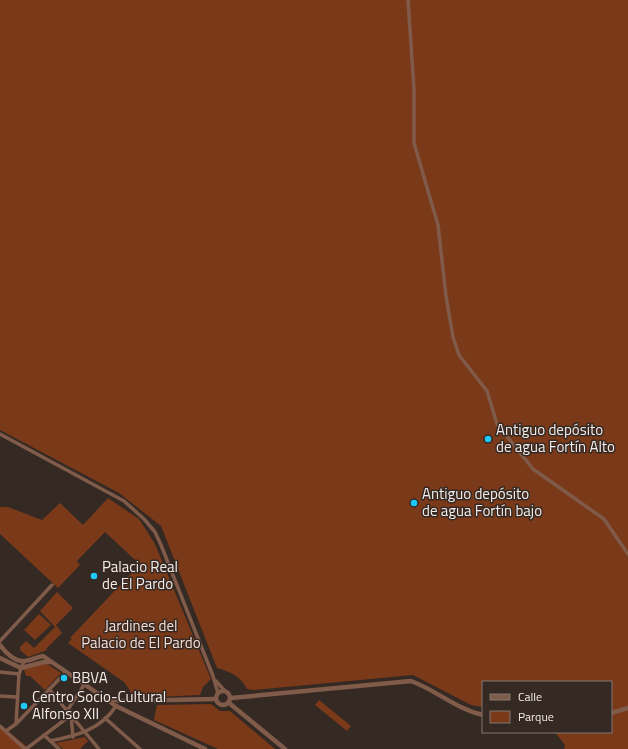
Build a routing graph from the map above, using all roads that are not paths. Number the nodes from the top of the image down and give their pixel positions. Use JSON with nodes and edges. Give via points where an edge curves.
{"nodes":[{"id":1,"x":408,"y":0,"type":"edge"},
{"id":2,"x":0,"y":434,"type":"edge"},
{"id":3,"x":628,"y":554,"type":"edge"},
{"id":4,"x":52,"y":585,"type":"dead end"},
{"id":5,"x":4,"y":635,"type":"junction"},
{"id":6,"x":0,"y":637,"type":"edge"},
{"id":7,"x":0,"y":641,"type":"edge"},
{"id":8,"x":1,"y":646,"type":"edge"},
{"id":9,"x":0,"y":657,"type":"edge"},
{"id":10,"x":46,"y":660,"type":"junction"},
{"id":11,"x":24,"y":661,"type":"junction"},
{"id":12,"x":21,"y":668,"type":"junction"},
{"id":13,"x":0,"y":672,"type":"edge"},
{"id":14,"x":65,"y":673,"type":"junction"},
{"id":15,"x":19,"y":674,"type":"junction"},
{"id":16,"x":215,"y":680,"type":"junction"},
{"id":17,"x":84,"y":685,"type":"junction"},
{"id":18,"x":49,"y":689,"type":"junction"},
{"id":19,"x":224,"y":690,"type":"junction"},
{"id":20,"x":218,"y":692,"type":"junction"},
{"id":21,"x":0,"y":696,"type":"edge"},
{"id":22,"x":18,"y":697,"type":"junction"},
{"id":23,"x":104,"y":697,"type":"junction"},
{"id":24,"x":216,"y":699,"type":"junction"},
{"id":25,"x":113,"y":700,"type":"junction"},
{"id":26,"x":230,"y":700,"type":"junction"},
{"id":27,"x":124,"y":701,"type":"junction"},
{"id":28,"x":115,"y":708,"type":"junction"},
{"id":29,"x":628,"y":708,"type":"edge"},
{"id":30,"x":67,"y":711,"type":"junction"},
{"id":31,"x":128,"y":713,"type":"junction"},
{"id":32,"x":612,"y":713,"type":"edge"},
{"id":33,"x":482,"y":715,"type":"edge"},
{"id":34,"x":71,"y":716,"type":"junction"},
{"id":35,"x":106,"y":720,"type":"junction"},
{"id":36,"x":16,"y":724,"type":"junction"},
{"id":37,"x":0,"y":726,"type":"edge"},
{"id":38,"x":8,"y":730,"type":"junction"},
{"id":39,"x":86,"y":733,"type":"junction"},
{"id":40,"x":44,"y":736,"type":"junction"},
{"id":41,"x":73,"y":737,"type":"junction"},
{"id":42,"x":50,"y":741,"type":"junction"},
{"id":43,"x":26,"y":749,"type":"edge"},
{"id":44,"x":59,"y":749,"type":"edge"},
{"id":45,"x":99,"y":749,"type":"edge"},
{"id":46,"x":140,"y":749,"type":"edge"},
{"id":47,"x":205,"y":749,"type":"edge"},
{"id":48,"x":284,"y":749,"type":"edge"}],
"edges":[{"from":1,"to":3,"type":"street","via":[[414,90],[414,143],[438,225],[446,296],[457,350],[488,394],[497,424],[534,469],[602,517]]},
{"from":2,"to":16,"type":"street","via":[[124,501],[144,519],[155,532],[161,545]]},
{"from":4,"to":5,"type":"street"},
{"from":5,"to":6,"type":"street"},
{"from":5,"to":7,"type":"street"},
{"from":8,"to":9,"type":"street"},
{"from":8,"to":11,"type":"street","via":[[12,657]]},
{"from":9,"to":12,"type":"street"},
{"from":10,"to":11,"type":"street"},
{"from":10,"to":12,"type":"street"},
{"from":10,"to":14,"type":"street"},
{"from":11,"to":12,"type":"street"},
{"from":12,"to":15,"type":"street"},
{"from":13,"to":15,"type":"street"},
{"from":14,"to":17,"type":"street"},
{"from":14,"to":18,"type":"street"},
{"from":15,"to":22,"type":"street"},
{"from":16,"to":19,"type":"street"},
{"from":16,"to":20,"type":"street"},
{"from":17,"to":23,"type":"street"},
{"from":17,"to":30,"type":"street"},
{"from":18,"to":30,"type":"street"},
{"from":18,"to":36,"type":"street"},
{"from":19,"to":20,"type":"street"},
{"from":19,"to":26,"type":"street","via":[[229,693]]},
{"from":20,"to":24,"type":"street"},
{"from":21,"to":22,"type":"street"},
{"from":22,"to":36,"type":"street"},
{"from":23,"to":25,"type":"street"},
{"from":23,"to":28,"type":"street"},
{"from":24,"to":26,"type":"street","via":[[222,705]]},
{"from":24,"to":27,"type":"street"},
{"from":25,"to":27,"type":"street"},
{"from":25,"to":28,"type":"street"},
{"from":26,"to":33,"type":"street","via":[[411,681],[465,710]]},
{"from":26,"to":48,"type":"street"},
{"from":27,"to":28,"type":"street"},
{"from":27,"to":31,"type":"street","via":[[122,706]]},
{"from":28,"to":31,"type":"street"},
{"from":28,"to":35,"type":"street"},
{"from":29,"to":32,"type":"street"},
{"from":30,"to":34,"type":"street"},
{"from":31,"to":47,"type":"street"},
{"from":34,"to":39,"type":"street"},
{"from":34,"to":40,"type":"street"},
{"from":34,"to":41,"type":"street"},
{"from":35,"to":39,"type":"street"},
{"from":35,"to":46,"type":"street"},
{"from":36,"to":38,"type":"street"},
{"from":37,"to":38,"type":"street"},
{"from":38,"to":43,"type":"street"},
{"from":39,"to":41,"type":"street"},
{"from":39,"to":45,"type":"street"},
{"from":40,"to":42,"type":"street"},
{"from":40,"to":43,"type":"street"},
{"from":41,"to":42,"type":"street"},
{"from":42,"to":44,"type":"street"}]}
